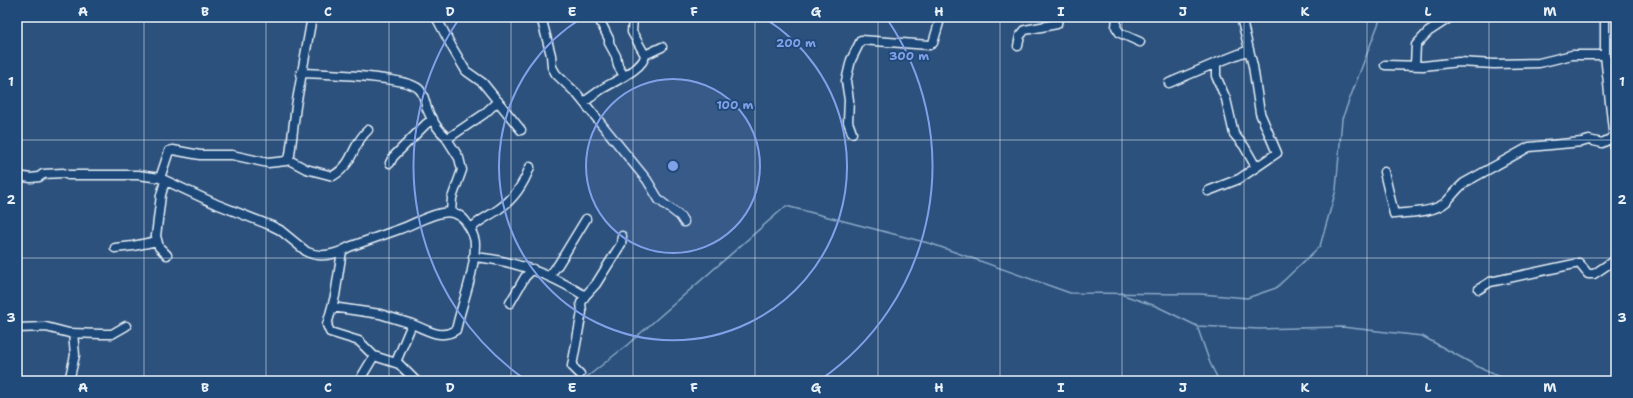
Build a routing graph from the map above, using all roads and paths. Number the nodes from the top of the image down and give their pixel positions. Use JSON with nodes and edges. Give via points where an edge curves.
{"nodes":[{"id":1,"x":312,"y":17,"type":"edge"},
{"id":2,"x":436,"y":17,"type":"edge"},
{"id":3,"x":541,"y":17,"type":"edge"},
{"id":4,"x":598,"y":17,"type":"edge"},
{"id":5,"x":633,"y":17,"type":"edge"},
{"id":6,"x":939,"y":17,"type":"edge"},
{"id":7,"x":1058,"y":17,"type":"edge"},
{"id":8,"x":1117,"y":17,"type":"edge"},
{"id":9,"x":1241,"y":17,"type":"edge"},
{"id":10,"x":1451,"y":17,"type":"edge"},
{"id":11,"x":1605,"y":17,"type":"edge"},
{"id":12,"x":1140,"y":42,"type":"dead end"},
{"id":13,"x":1018,"y":46,"type":"dead end"},
{"id":14,"x":662,"y":47,"type":"dead end"},
{"id":15,"x":1249,"y":50,"type":"junction"},
{"id":16,"x":645,"y":55,"type":"junction"},
{"id":17,"x":1606,"y":58,"type":"junction"},
{"id":18,"x":1616,"y":59,"type":"edge"},
{"id":19,"x":1216,"y":62,"type":"junction"},
{"id":20,"x":1385,"y":65,"type":"dead end"},
{"id":21,"x":1415,"y":66,"type":"junction"},
{"id":22,"x":301,"y":73,"type":"junction"},
{"id":23,"x":624,"y":76,"type":"junction"},
{"id":24,"x":1169,"y":83,"type":"dead end"},
{"id":25,"x":498,"y":101,"type":"junction"},
{"id":26,"x":584,"y":102,"type":"junction"},
{"id":27,"x":433,"y":119,"type":"junction"},
{"id":28,"x":368,"y":130,"type":"dead end"},
{"id":29,"x":521,"y":130,"type":"dead end"},
{"id":30,"x":852,"y":133,"type":"dead end"},
{"id":31,"x":1615,"y":136,"type":"edge"},
{"id":32,"x":448,"y":138,"type":"junction"},
{"id":33,"x":1616,"y":158,"type":"edge"},
{"id":34,"x":287,"y":159,"type":"junction"},
{"id":35,"x":390,"y":163,"type":"dead end"},
{"id":36,"x":530,"y":167,"type":"dead end"},
{"id":37,"x":1256,"y":168,"type":"junction"},
{"id":38,"x":1384,"y":172,"type":"dead end"},
{"id":39,"x":17,"y":176,"type":"edge"},
{"id":40,"x":162,"y":180,"type":"junction"},
{"id":41,"x":1208,"y":191,"type":"dead end"},
{"id":42,"x":451,"y":212,"type":"junction"},
{"id":43,"x":586,"y":219,"type":"dead end"},
{"id":44,"x":684,"y":222,"type":"dead end"},
{"id":45,"x":471,"y":229,"type":"junction"},
{"id":46,"x":622,"y":236,"type":"dead end"},
{"id":47,"x":157,"y":241,"type":"junction"},
{"id":48,"x":115,"y":248,"type":"dead end"},
{"id":49,"x":342,"y":251,"type":"junction"},
{"id":50,"x":167,"y":254,"type":"dead end"},
{"id":51,"x":473,"y":257,"type":"junction"},
{"id":52,"x":1616,"y":258,"type":"edge"},
{"id":53,"x":533,"y":269,"type":"junction"},
{"id":54,"x":549,"y":276,"type":"junction"},
{"id":55,"x":1479,"y":290,"type":"dead end"},
{"id":56,"x":585,"y":296,"type":"junction"},
{"id":57,"x":510,"y":303,"type":"dead end"},
{"id":58,"x":332,"y":307,"type":"junction"},
{"id":59,"x":412,"y":324,"type":"junction"},
{"id":60,"x":126,"y":326,"type":"dead end"},
{"id":61,"x":17,"y":328,"type":"edge"},
{"id":62,"x":73,"y":333,"type":"junction"},
{"id":63,"x":374,"y":356,"type":"junction"},
{"id":64,"x":396,"y":362,"type":"junction"},
{"id":65,"x":580,"y":374,"type":"dead end"},
{"id":66,"x":69,"y":381,"type":"edge"},
{"id":67,"x":359,"y":381,"type":"edge"},
{"id":68,"x":416,"y":381,"type":"edge"}],
"edges":[{"from":1,"to":22,"type":"street"},
{"from":2,"to":25,"type":"street","via":[[466,71],[483,83]]},
{"from":3,"to":26,"type":"street","via":[[552,67]]},
{"from":4,"to":23,"type":"street"},
{"from":5,"to":16,"type":"street","via":[[632,32]]},
{"from":6,"to":30,"type":"street","via":[[933,43],[929,45],[861,40],[851,60],[846,81],[849,100],[848,122]]},
{"from":7,"to":13,"type":"street","via":[[1057,24],[1025,30],[1020,36]]},
{"from":8,"to":12,"type":"street","via":[[1116,27],[1120,33]]},
{"from":9,"to":15,"type":"street"},
{"from":10,"to":21,"type":"street","via":[[1428,32],[1416,45]]},
{"from":11,"to":17,"type":"street"},
{"from":14,"to":16,"type":"street"},
{"from":15,"to":19,"type":"street"},
{"from":15,"to":37,"type":"street","via":[[1260,113],[1277,153]]},
{"from":16,"to":23,"type":"street","via":[[642,64]]},
{"from":17,"to":18,"type":"street"},
{"from":17,"to":21,"type":"street","via":[[1572,55],[1539,62],[1459,62]]},
{"from":17,"to":31,"type":"street"},
{"from":19,"to":24,"type":"street"},
{"from":19,"to":37,"type":"street","via":[[1216,76],[1226,99],[1234,134]]},
{"from":20,"to":21,"type":"street"},
{"from":22,"to":27,"type":"street","via":[[388,79],[415,86],[421,90],[427,111]]},
{"from":22,"to":34,"type":"street","via":[[290,155]]},
{"from":23,"to":26,"type":"street"},
{"from":25,"to":29,"type":"street"},
{"from":25,"to":32,"type":"street","via":[[484,114]]},
{"from":26,"to":44,"type":"street","via":[[647,180],[659,200]]},
{"from":27,"to":32,"type":"street","via":[[441,133]]},
{"from":27,"to":35,"type":"street","via":[[393,157]]},
{"from":28,"to":34,"type":"street","via":[[358,142],[349,163],[333,176],[306,169]]},
{"from":31,"to":33,"type":"street"},
{"from":31,"to":38,"type":"street","via":[[1602,143],[1589,140],[1529,147],[1464,183],[1446,202],[1426,211],[1394,214]]},
{"from":32,"to":42,"type":"street","via":[[451,148],[459,158],[462,170],[452,198]]},
{"from":34,"to":40,"type":"street","via":[[268,163],[232,155],[200,155],[173,150],[169,151]]},
{"from":36,"to":45,"type":"street","via":[[516,193],[500,209],[480,220]]},
{"from":37,"to":41,"type":"street","via":[[1239,179]]},
{"from":39,"to":40,"type":"street","via":[[31,178],[43,174],[63,173],[138,175]]},
{"from":40,"to":47,"type":"street"},
{"from":40,"to":49,"type":"street","via":[[272,226],[311,254],[328,255]]},
{"from":42,"to":45,"type":"street","via":[[465,218]]},
{"from":42,"to":49,"type":"street","via":[[429,216]]},
{"from":43,"to":54,"type":"street"},
{"from":45,"to":51,"type":"street","via":[[476,243]]},
{"from":46,"to":56,"type":"street","via":[[621,244],[596,284]]},
{"from":47,"to":48,"type":"street"},
{"from":47,"to":50,"type":"street","via":[[159,247]]},
{"from":49,"to":58,"type":"street"},
{"from":51,"to":53,"type":"street","via":[[507,261]]},
{"from":51,"to":59,"type":"street","via":[[456,330],[439,335]]},
{"from":52,"to":55,"type":"street","via":[[1594,274],[1588,274],[1579,263],[1490,282]]},
{"from":53,"to":54,"type":"street"},
{"from":53,"to":57,"type":"street","via":[[525,277]]},
{"from":54,"to":56,"type":"street"},
{"from":56,"to":65,"type":"street","via":[[581,303],[582,312],[572,366]]},
{"from":58,"to":59,"type":"street","via":[[380,314]]},
{"from":58,"to":63,"type":"street","via":[[327,325],[330,332],[359,341]]},
{"from":59,"to":64,"type":"street"},
{"from":60,"to":62,"type":"street","via":[[112,334]]},
{"from":61,"to":62,"type":"street","via":[[46,327]]},
{"from":62,"to":66,"type":"street","via":[[75,355]]},
{"from":63,"to":64,"type":"street"},
{"from":63,"to":67,"type":"street"},
{"from":64,"to":68,"type":"street"}]}
